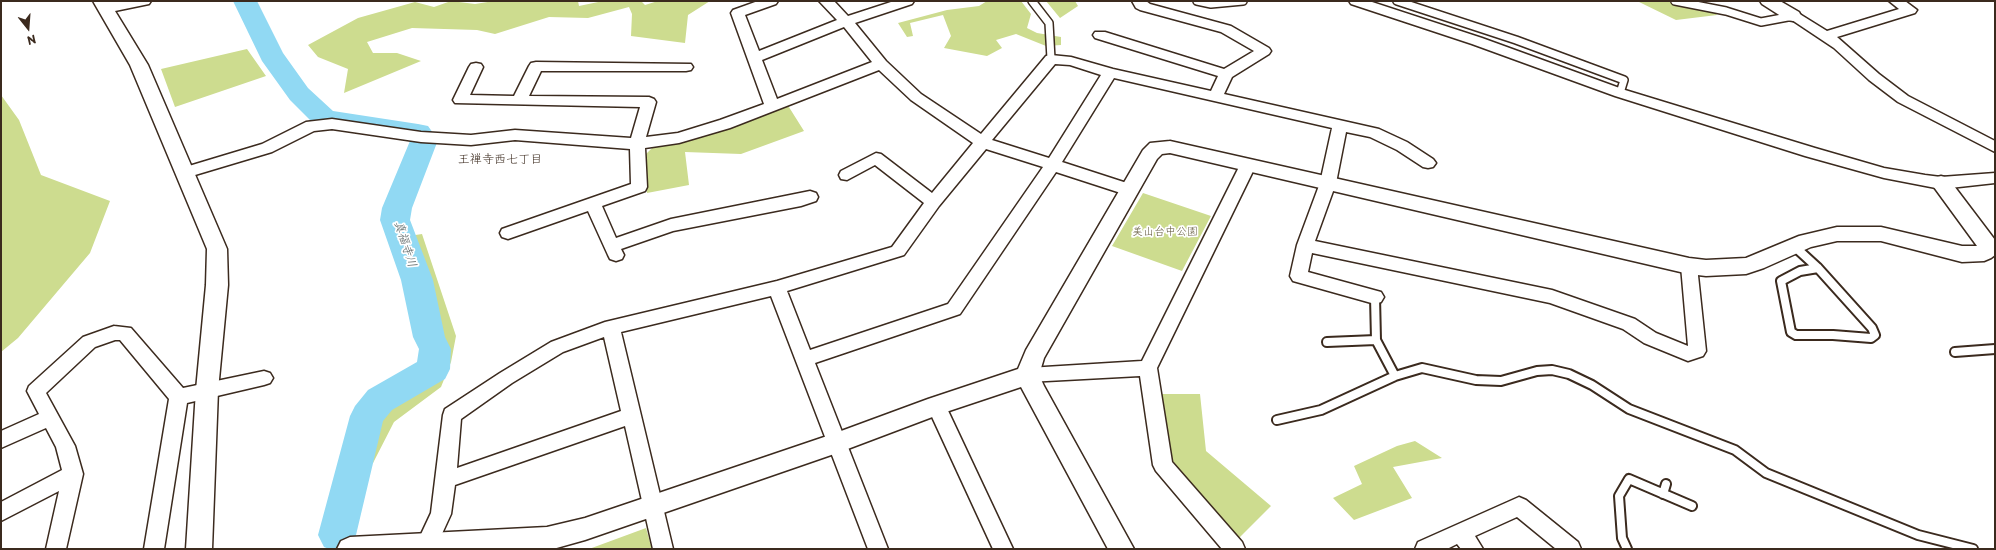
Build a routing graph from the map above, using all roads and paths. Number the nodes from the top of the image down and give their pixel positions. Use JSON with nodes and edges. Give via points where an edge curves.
{"nodes":[{"id":1,"x":142,"y":1,"type":"edge"},
{"id":2,"x":771,"y":1,"type":"edge"},
{"id":3,"x":826,"y":1,"type":"edge"},
{"id":4,"x":907,"y":1,"type":"edge"},
{"id":5,"x":1032,"y":1,"type":"edge"},
{"id":6,"x":1139,"y":1,"type":"edge"},
{"id":7,"x":1197,"y":1,"type":"edge"},
{"id":8,"x":1243,"y":1,"type":"edge"},
{"id":9,"x":1356,"y":1,"type":"edge"},
{"id":10,"x":1397,"y":1,"type":"edge"},
{"id":11,"x":1675,"y":1,"type":"edge"},
{"id":12,"x":1768,"y":1,"type":"edge"},
{"id":13,"x":1896,"y":1,"type":"edge"},
{"id":14,"x":103,"y":4,"type":"edge"},
{"id":15,"x":1793,"y":16,"type":"junction"},
{"id":16,"x":846,"y":21,"type":"junction"},
{"id":17,"x":1100,"y":35,"type":"dead end"},
{"id":18,"x":1826,"y":36,"type":"junction"},
{"id":19,"x":754,"y":58,"type":"junction"},
{"id":20,"x":1051,"y":59,"type":"junction"},
{"id":21,"x":881,"y":64,"type":"junction"},
{"id":22,"x":476,"y":67,"type":"dead end"},
{"id":23,"x":686,"y":67,"type":"dead end"},
{"id":24,"x":1110,"y":72,"type":"junction"},
{"id":25,"x":1226,"y":74,"type":"junction"},
{"id":26,"x":1620,"y":92,"type":"junction"},
{"id":27,"x":1215,"y":97,"type":"junction"},
{"id":28,"x":519,"y":101,"type":"junction"},
{"id":29,"x":772,"y":105,"type":"junction"},
{"id":30,"x":1340,"y":126,"type":"junction"},
{"id":31,"x":982,"y":142,"type":"junction"},
{"id":32,"x":637,"y":144,"type":"junction"},
{"id":33,"x":1995,"y":147,"type":"edge"},
{"id":34,"x":1428,"y":163,"type":"dead end"},
{"id":35,"x":1053,"y":165,"type":"junction"},
{"id":36,"x":1248,"y":165,"type":"junction"},
{"id":37,"x":186,"y":173,"type":"junction"},
{"id":38,"x":847,"y":175,"type":"dead end"},
{"id":39,"x":1995,"y":178,"type":"edge"},
{"id":40,"x":1328,"y":183,"type":"junction"},
{"id":41,"x":1941,"y":183,"type":"junction"},
{"id":42,"x":1130,"y":190,"type":"junction"},
{"id":43,"x":810,"y":197,"type":"dead end"},
{"id":44,"x":934,"y":202,"type":"junction"},
{"id":45,"x":593,"y":204,"type":"junction"},
{"id":46,"x":508,"y":233,"type":"dead end"},
{"id":47,"x":1305,"y":245,"type":"junction"},
{"id":48,"x":1794,"y":246,"type":"junction"},
{"id":49,"x":1689,"y":266,"type":"junction"},
{"id":50,"x":1818,"y":268,"type":"junction"},
{"id":51,"x":778,"y":288,"type":"junction"},
{"id":52,"x":1375,"y":297,"type":"joint"},
{"id":53,"x":611,"y":327,"type":"junction"},
{"id":54,"x":1376,"y":340,"type":"junction"},
{"id":55,"x":1327,"y":342,"type":"dead end"},
{"id":56,"x":1995,"y":349,"type":"edge"},
{"id":57,"x":1955,"y":352,"type":"dead end"},
{"id":58,"x":805,"y":359,"type":"junction"},
{"id":59,"x":1148,"y":368,"type":"junction"},
{"id":60,"x":1028,"y":375,"type":"junction"},
{"id":61,"x":1395,"y":376,"type":"junction"},
{"id":62,"x":264,"y":378,"type":"dead end"},
{"id":63,"x":207,"y":390,"type":"junction"},
{"id":64,"x":179,"y":397,"type":"junction"},
{"id":65,"x":936,"y":406,"type":"junction"},
{"id":66,"x":632,"y":415,"type":"junction"},
{"id":67,"x":51,"y":417,"type":"junction"},
{"id":68,"x":1277,"y":420,"type":"dead end"},
{"id":69,"x":1,"y":440,"type":"edge"},
{"id":70,"x":837,"y":443,"type":"junction"},
{"id":71,"x":73,"y":474,"type":"junction"},
{"id":72,"x":446,"y":480,"type":"junction"},
{"id":73,"x":652,"y":505,"type":"junction"},
{"id":74,"x":1692,"y":506,"type":"dead end"},
{"id":75,"x":1,"y":512,"type":"edge"},
{"id":76,"x":1461,"y":532,"type":"junction"},
{"id":77,"x":426,"y":545,"type":"junction"},
{"id":78,"x":56,"y":549,"type":"edge"},
{"id":79,"x":154,"y":549,"type":"edge"},
{"id":80,"x":199,"y":549,"type":"edge"},
{"id":81,"x":350,"y":549,"type":"edge"},
{"id":82,"x":663,"y":549,"type":"edge"},
{"id":83,"x":878,"y":549,"type":"edge"},
{"id":84,"x":1003,"y":549,"type":"edge"},
{"id":85,"x":1121,"y":549,"type":"edge"},
{"id":86,"x":1235,"y":549,"type":"edge"},
{"id":87,"x":1425,"y":549,"type":"edge"},
{"id":88,"x":1474,"y":549,"type":"edge"},
{"id":89,"x":1571,"y":549,"type":"edge"},
{"id":90,"x":1627,"y":549,"type":"edge"},
{"id":91,"x":1973,"y":549,"type":"edge"}],
"edges":[{"from":1,"to":14,"type":"street"},
{"from":2,"to":19,"type":"street","via":[[738,13]]},
{"from":3,"to":16,"type":"street"},
{"from":4,"to":16,"type":"street"},
{"from":5,"to":20,"type":"lane","via":[[1049,23]]},
{"from":6,"to":25,"type":"street","via":[[1145,7],[1226,29],[1264,51]]},
{"from":7,"to":8,"type":"lane","via":[[1211,4]]},
{"from":9,"to":26,"type":"street","via":[[1477,40]]},
{"from":10,"to":26,"type":"lane","via":[[1617,77],[1624,80]]},
{"from":11,"to":15,"type":"lane","via":[[1699,8],[1726,11],[1761,22]]},
{"from":12,"to":15,"type":"street"},
{"from":13,"to":18,"type":"street","via":[[1910,10]]},
{"from":14,"to":37,"type":"street","via":[[139,65]]},
{"from":15,"to":18,"type":"street"},
{"from":16,"to":19,"type":"street"},
{"from":16,"to":21,"type":"street"},
{"from":17,"to":25,"type":"street"},
{"from":18,"to":33,"type":"street","via":[[1882,85],[1903,99]]},
{"from":19,"to":29,"type":"street"},
{"from":20,"to":24,"type":"street","via":[[1071,61]]},
{"from":20,"to":31,"type":"street"},
{"from":21,"to":29,"type":"street"},
{"from":21,"to":31,"type":"street","via":[[916,98]]},
{"from":22,"to":28,"type":"street","via":[[460,100]]},
{"from":23,"to":28,"type":"street","via":[[536,66]]},
{"from":24,"to":27,"type":"street"},
{"from":24,"to":35,"type":"street"},
{"from":25,"to":27,"type":"street"},
{"from":26,"to":41,"type":"street","via":[[1884,173]]},
{"from":27,"to":30,"type":"street"},
{"from":28,"to":32,"type":"street","via":[[649,102]]},
{"from":29,"to":32,"type":"street","via":[[725,124],[679,138]]},
{"from":30,"to":34,"type":"street","via":[[1374,133],[1402,146]]},
{"from":30,"to":40,"type":"street"},
{"from":31,"to":35,"type":"street"},
{"from":31,"to":44,"type":"street"},
{"from":32,"to":37,"type":"street","via":[[515,135],[471,140],[332,124],[311,126],[266,148]]},
{"from":32,"to":45,"type":"street","via":[[639,187]]},
{"from":35,"to":42,"type":"street"},
{"from":35,"to":58,"type":"street","via":[[954,308]]},
{"from":36,"to":40,"type":"street"},
{"from":36,"to":42,"type":"street","via":[[1170,147],[1157,148],[1150,155]]},
{"from":36,"to":59,"type":"street"},
{"from":37,"to":63,"type":"street","via":[[217,250],[217,285]]},
{"from":38,"to":44,"type":"street","via":[[876,158]]},
{"from":39,"to":41,"type":"street"},
{"from":40,"to":47,"type":"street"},
{"from":40,"to":49,"type":"street"},
{"from":41,"to":48,"type":"street","via":[[1988,246],[1984,253],[1962,254],[1907,239],[1858,233],[1837,234]]},
{"from":42,"to":60,"type":"street","via":[[1034,356]]},
{"from":43,"to":45,"type":"street","via":[[671,225],[614,251]]},
{"from":44,"to":51,"type":"street","via":[[898,251]]},
{"from":45,"to":46,"type":"street"},
{"from":47,"to":49,"type":"street","via":[[1552,297],[1629,324],[1650,338],[1688,354],[1697,351]]},
{"from":47,"to":52,"type":"street","via":[[1299,276]]},
{"from":48,"to":49,"type":"street","via":[[1757,263],[1738,267]]},
{"from":48,"to":50,"type":"lane"},
{"from":50,"to":50,"type":"lane","via":[[1874,331],[1875,335],[1871,338],[1796,335],[1791,332],[1781,281],[1800,271]]},
{"from":51,"to":53,"type":"street"},
{"from":51,"to":58,"type":"street"},
{"from":52,"to":54,"type":"lane"},
{"from":53,"to":66,"type":"street"},
{"from":53,"to":72,"type":"street","via":[[557,347],[452,415]]},
{"from":54,"to":55,"type":"lane"},
{"from":54,"to":61,"type":"lane"},
{"from":56,"to":57,"type":"lane"},
{"from":58,"to":70,"type":"street"},
{"from":59,"to":60,"type":"street"},
{"from":59,"to":86,"type":"street","via":[[1163,465]]},
{"from":60,"to":65,"type":"street"},
{"from":60,"to":85,"type":"street"},
{"from":61,"to":68,"type":"lane","via":[[1321,410]]},
{"from":61,"to":91,"type":"lane","via":[[1422,368],[1476,380],[1501,381],[1537,371],[1552,370],[1569,374],[1592,385],[1629,409],[1735,450],[1766,473],[1918,535]]},
{"from":62,"to":63,"type":"street"},
{"from":63,"to":64,"type":"street"},
{"from":63,"to":80,"type":"street"},
{"from":64,"to":67,"type":"street","via":[[125,333],[114,333],[90,342],[36,391]]},
{"from":64,"to":79,"type":"street"},
{"from":65,"to":70,"type":"street"},
{"from":65,"to":84,"type":"street"},
{"from":66,"to":72,"type":"street"},
{"from":66,"to":73,"type":"street"},
{"from":67,"to":69,"type":"street"},
{"from":67,"to":71,"type":"street","via":[[65,446]]},
{"from":70,"to":73,"type":"street"},
{"from":70,"to":83,"type":"street"},
{"from":71,"to":75,"type":"street"},
{"from":71,"to":78,"type":"street"},
{"from":72,"to":77,"type":"street","via":[[440,514]]},
{"from":73,"to":77,"type":"street","via":[[585,529],[547,539]]},
{"from":73,"to":82,"type":"street"},
{"from":74,"to":90,"type":"lane","via":[[1664,489],[1629,479],[1620,496],[1622,538]]},
{"from":76,"to":87,"type":"street"},
{"from":76,"to":88,"type":"street"},
{"from":76,"to":89,"type":"street","via":[[1519,506]]},
{"from":77,"to":81,"type":"street"}]}
